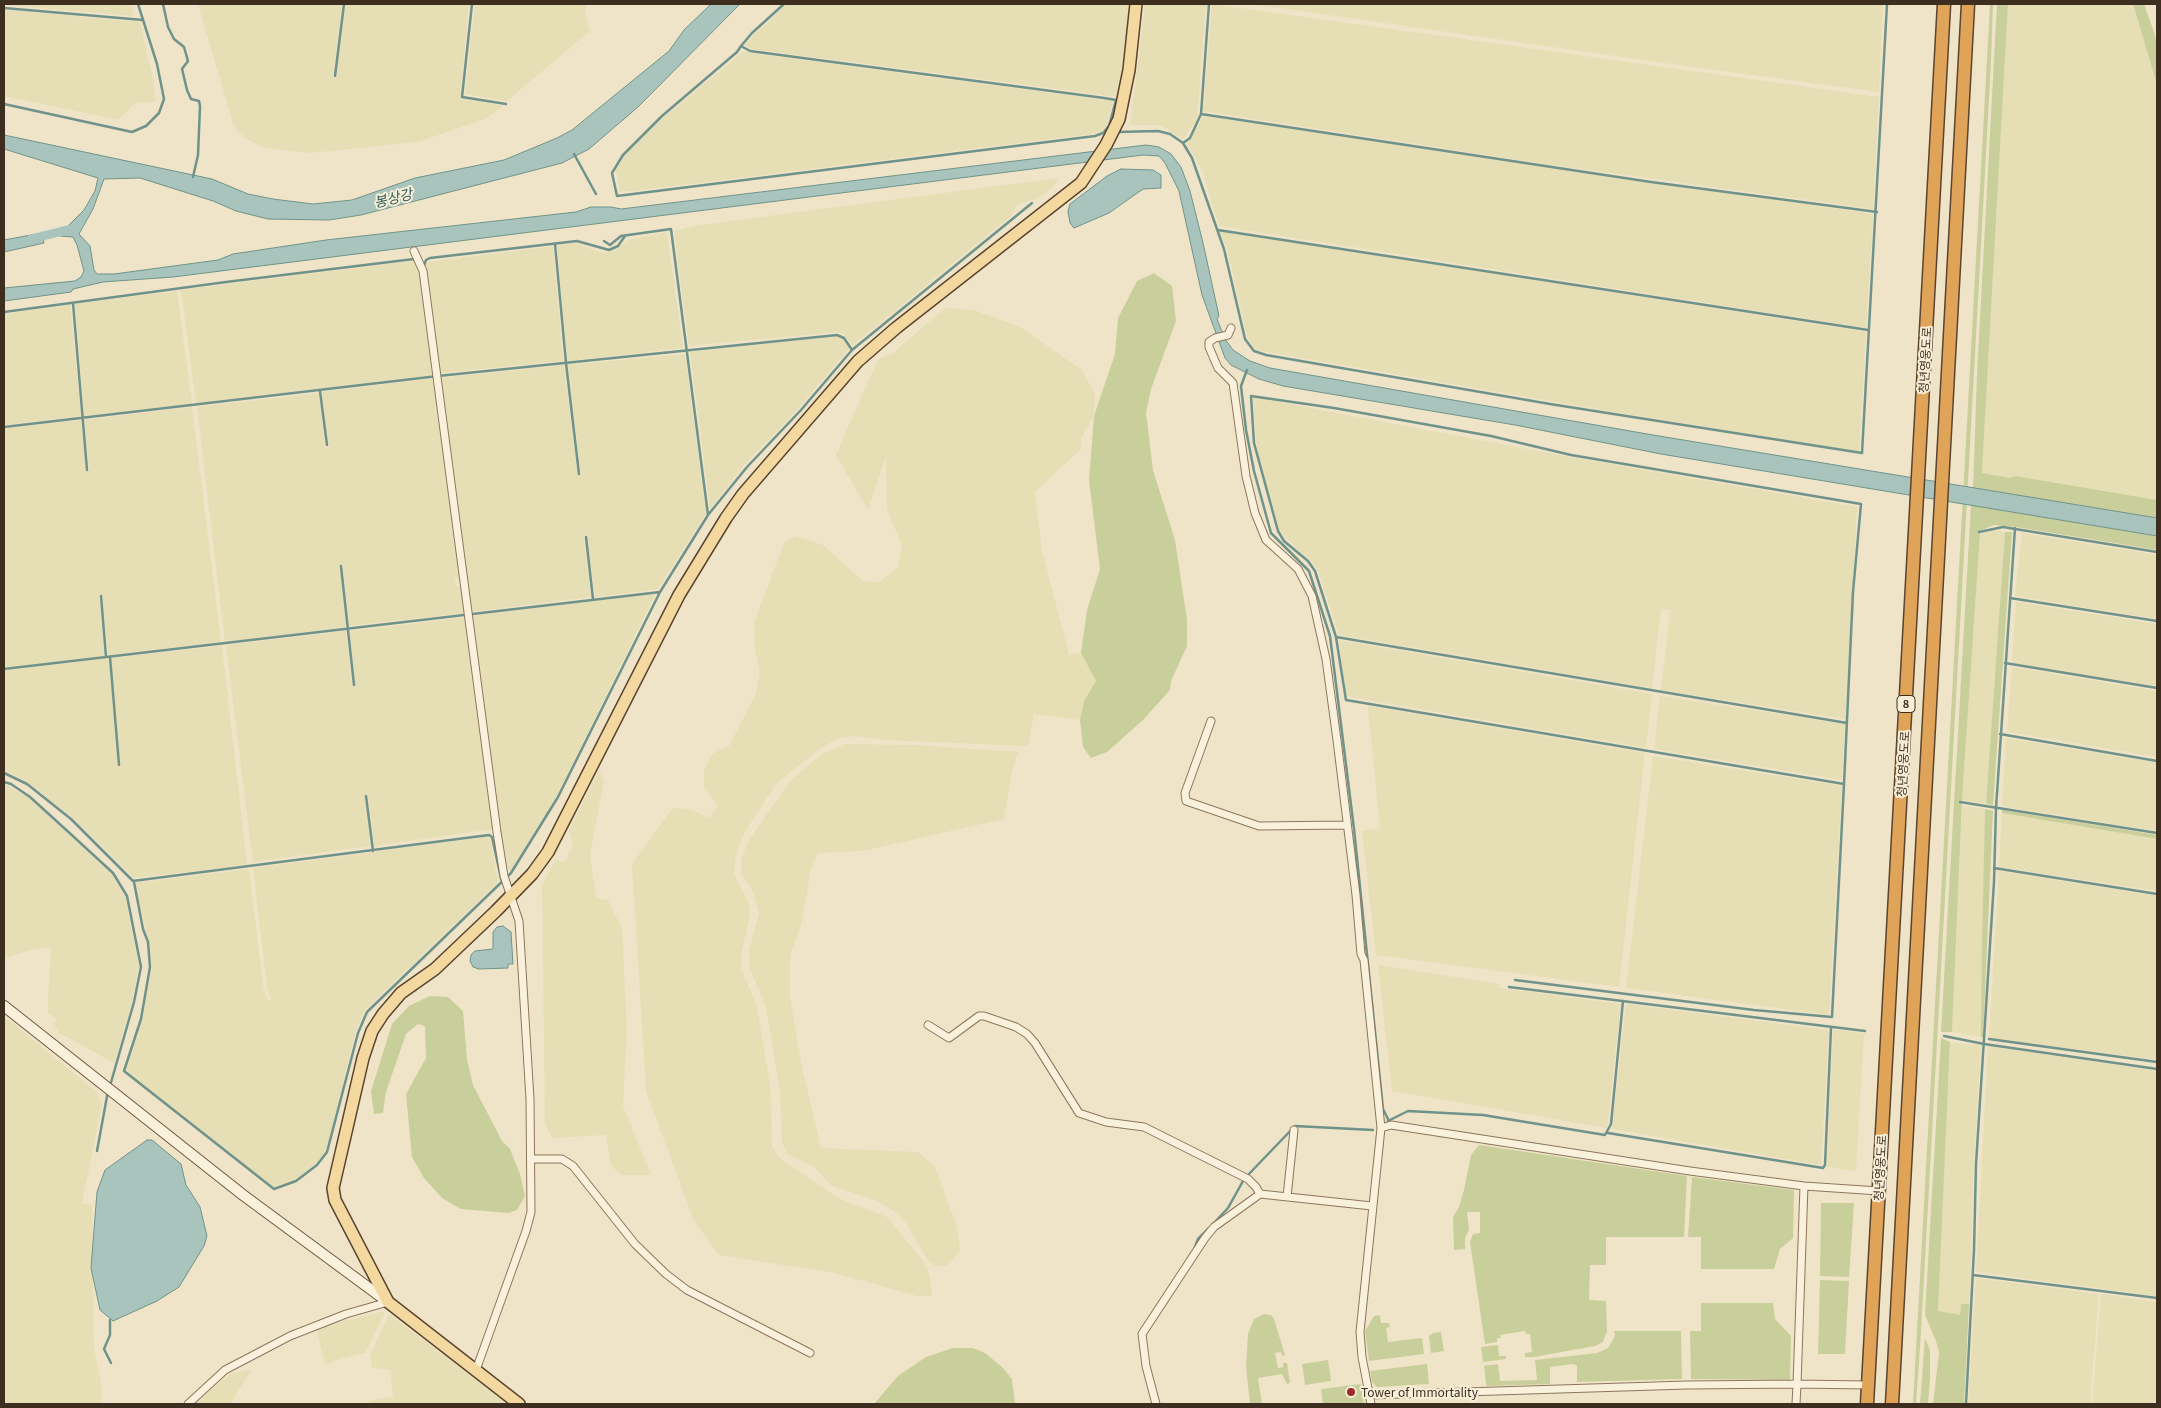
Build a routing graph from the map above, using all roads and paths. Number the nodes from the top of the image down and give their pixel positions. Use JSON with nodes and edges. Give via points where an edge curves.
{"nodes":[{"id":1,"x":1136,"y":4,"type":"edge"},
{"id":2,"x":1944,"y":4,"type":"edge"},
{"id":3,"x":1968,"y":4,"type":"edge"},
{"id":4,"x":414,"y":252,"type":"dead end"},
{"id":5,"x":1230,"y":332,"type":"dead end"},
{"id":6,"x":1211,"y":721,"type":"dead end"},
{"id":7,"x":1346,"y":825,"type":"junction"},
{"id":8,"x":512,"y":895,"type":"junction"},
{"id":9,"x":4,"y":1006,"type":"edge"},
{"id":10,"x":928,"y":1025,"type":"dead end"},
{"id":11,"x":1381,"y":1128,"type":"junction"},
{"id":12,"x":1294,"y":1130,"type":"dead end"},
{"id":13,"x":531,"y":1158,"type":"junction"},
{"id":14,"x":1804,"y":1186,"type":"junction"},
{"id":15,"x":1879,"y":1191,"type":"junction"},
{"id":16,"x":1260,"y":1194,"type":"junction"},
{"id":17,"x":1287,"y":1197,"type":"junction"},
{"id":18,"x":1372,"y":1206,"type":"junction"},
{"id":19,"x":388,"y":1302,"type":"junction"},
{"id":20,"x":810,"y":1353,"type":"dead end"},
{"id":21,"x":476,"y":1370,"type":"junction"},
{"id":22,"x":1797,"y":1384,"type":"junction"},
{"id":23,"x":1868,"y":1385,"type":"junction"},
{"id":24,"x":1369,"y":1395,"type":"junction"},
{"id":25,"x":188,"y":1404,"type":"edge"},
{"id":26,"x":519,"y":1404,"type":"edge"},
{"id":27,"x":1156,"y":1404,"type":"edge"},
{"id":28,"x":1371,"y":1404,"type":"edge"},
{"id":29,"x":1796,"y":1404,"type":"edge"},
{"id":30,"x":1867,"y":1404,"type":"edge"},
{"id":31,"x":1892,"y":1404,"type":"edge"}],
"edges":[{"from":1,"to":8,"type":"main road","via":[[1129,70],[1119,119],[1091,168],[1080,183],[858,361],[743,494],[679,595],[548,852]]},
{"from":2,"to":15,"type":"highway","name":"청년영웅도로","number":"8"},
{"from":3,"to":31,"type":"highway","name":"청년영웅도로","number":"8"},
{"from":4,"to":8,"type":"street","via":[[425,281],[506,879]]},
{"from":5,"to":7,"type":"street","via":[[1209,342],[1209,347],[1218,368],[1233,383],[1246,476],[1266,540],[1298,569],[1312,596],[1326,659]]},
{"from":6,"to":7,"type":"street","via":[[1185,793],[1186,801],[1259,826]]},
{"from":7,"to":11,"type":"street"},
{"from":8,"to":13,"type":"street","via":[[519,921]]},
{"from":8,"to":19,"type":"main road","via":[[435,968],[401,993],[372,1031],[363,1058],[333,1188],[335,1200]]},
{"from":9,"to":19,"type":"main road","via":[[243,1195]]},
{"from":10,"to":16,"type":"street","via":[[949,1038],[979,1016],[1016,1027],[1035,1043],[1079,1113],[1106,1122],[1144,1127],[1169,1138],[1248,1178]]},
{"from":11,"to":14,"type":"street","via":[[1391,1125]]},
{"from":11,"to":18,"type":"street"},
{"from":12,"to":17,"type":"street"},
{"from":13,"to":20,"type":"street","via":[[562,1159],[573,1166],[635,1244],[687,1290]]},
{"from":13,"to":21,"type":"street","via":[[531,1212]]},
{"from":14,"to":15,"type":"street"},
{"from":14,"to":22,"type":"street"},
{"from":15,"to":23,"type":"highway","name":"청년영웅도로","number":"8"},
{"from":16,"to":17,"type":"street"},
{"from":16,"to":27,"type":"street","via":[[1214,1227],[1142,1334]]},
{"from":17,"to":18,"type":"street"},
{"from":18,"to":24,"type":"street","via":[[1360,1332]]},
{"from":19,"to":21,"type":"main road"},
{"from":19,"to":25,"type":"street","via":[[346,1314],[283,1339],[225,1370]]},
{"from":21,"to":26,"type":"main road"},
{"from":22,"to":23,"type":"street"},
{"from":22,"to":24,"type":"street"},
{"from":22,"to":29,"type":"street"},
{"from":23,"to":30,"type":"highway","name":"청년영웅도로","number":"8"},
{"from":24,"to":28,"type":"street"}]}
